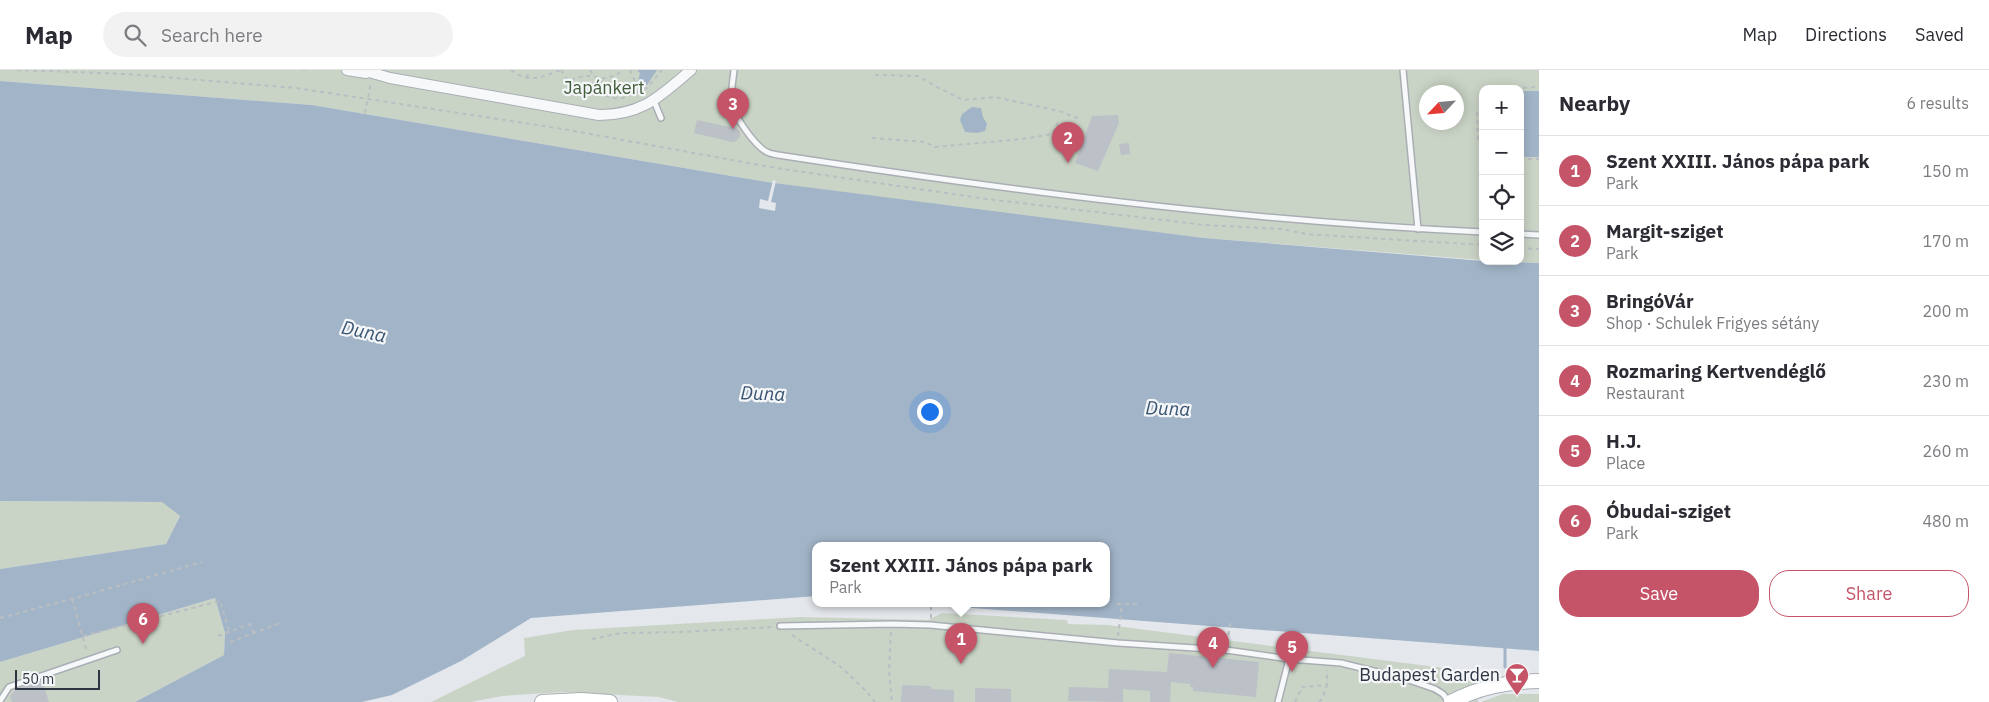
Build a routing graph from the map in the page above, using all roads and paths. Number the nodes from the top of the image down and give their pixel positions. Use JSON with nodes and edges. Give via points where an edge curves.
{"nodes":[{"id":1,"x":17,"y":70,"type":"edge"},
{"id":2,"x":348,"y":70,"type":"edge"},
{"id":3,"x":362,"y":70,"type":"edge"},
{"id":4,"x":512,"y":70,"type":"edge"},
{"id":5,"x":529,"y":70,"type":"edge"},
{"id":6,"x":561,"y":70,"type":"edge"},
{"id":7,"x":590,"y":70,"type":"edge"},
{"id":8,"x":621,"y":70,"type":"edge"},
{"id":9,"x":630,"y":70,"type":"edge"},
{"id":10,"x":662,"y":70,"type":"edge"},
{"id":11,"x":691,"y":70,"type":"edge"},
{"id":12,"x":734,"y":70,"type":"edge"},
{"id":13,"x":1403,"y":70,"type":"edge"},
{"id":14,"x":373,"y":74,"type":"junction"},
{"id":15,"x":875,"y":74,"type":"dead end"},
{"id":16,"x":594,"y":76,"type":"junction"},
{"id":17,"x":527,"y":78,"type":"junction"},
{"id":18,"x":599,"y":79,"type":"junction"},
{"id":19,"x":595,"y":83,"type":"dead end"},
{"id":20,"x":637,"y":86,"type":"junction"},
{"id":21,"x":370,"y":87,"type":"dead end"},
{"id":22,"x":1539,"y":87,"type":"edge"},
{"id":23,"x":647,"y":88,"type":"junction"},
{"id":24,"x":1524,"y":88,"type":"edge"},
{"id":25,"x":636,"y":91,"type":"junction"},
{"id":26,"x":368,"y":98,"type":"junction"},
{"id":27,"x":654,"y":101,"type":"junction"},
{"id":28,"x":1479,"y":110,"type":"edge"},
{"id":29,"x":365,"y":113,"type":"dead end"},
{"id":30,"x":661,"y":118,"type":"dead end"},
{"id":31,"x":1080,"y":119,"type":"dead end"},
{"id":32,"x":872,"y":138,"type":"dead end"},
{"id":33,"x":1085,"y":138,"type":"dead end"},
{"id":34,"x":1479,"y":141,"type":"edge"},
{"id":35,"x":1539,"y":159,"type":"edge"},
{"id":36,"x":1524,"y":160,"type":"edge"},
{"id":37,"x":776,"y":168,"type":"junction"},
{"id":38,"x":776,"y":172,"type":"dead end"},
{"id":39,"x":1418,"y":229,"type":"junction"},
{"id":40,"x":1479,"y":232,"type":"edge"},
{"id":41,"x":1524,"y":234,"type":"edge"},
{"id":42,"x":1539,"y":235,"type":"edge"},
{"id":43,"x":1479,"y":245,"type":"edge"},
{"id":44,"x":1524,"y":248,"type":"edge"},
{"id":45,"x":1539,"y":249,"type":"edge"},
{"id":46,"x":202,"y":562,"type":"dead end"},
{"id":47,"x":72,"y":599,"type":"junction"},
{"id":48,"x":1117,"y":604,"type":"dead end"},
{"id":49,"x":1122,"y":604,"type":"junction"},
{"id":50,"x":1140,"y":604,"type":"dead end"},
{"id":51,"x":931,"y":607,"type":"edge"},
{"id":52,"x":0,"y":618,"type":"edge"},
{"id":53,"x":1230,"y":620,"type":"dead end"},
{"id":54,"x":280,"y":623,"type":"dead end"},
{"id":55,"x":892,"y":624,"type":"junction"},
{"id":56,"x":930,"y":625,"type":"junction"},
{"id":57,"x":780,"y":626,"type":"junction"},
{"id":58,"x":230,"y":630,"type":"junction"},
{"id":59,"x":253,"y":633,"type":"junction"},
{"id":60,"x":84,"y":636,"type":"junction"},
{"id":61,"x":218,"y":636,"type":"dead end"},
{"id":62,"x":592,"y":639,"type":"dead end"},
{"id":63,"x":230,"y":642,"type":"dead end"},
{"id":64,"x":1118,"y":643,"type":"junction"},
{"id":65,"x":117,"y":650,"type":"dead end"},
{"id":66,"x":1226,"y":650,"type":"junction"},
{"id":67,"x":1289,"y":659,"type":"junction"},
{"id":68,"x":89,"y":660,"type":"junction"},
{"id":69,"x":1327,"y":662,"type":"junction"},
{"id":70,"x":1539,"y":682,"type":"edge"},
{"id":71,"x":1327,"y":685,"type":"junction"},
{"id":72,"x":0,"y":702,"type":"edge"},
{"id":73,"x":542,"y":702,"type":"edge"},
{"id":74,"x":610,"y":702,"type":"edge"},
{"id":75,"x":875,"y":702,"type":"edge"},
{"id":76,"x":892,"y":702,"type":"edge"},
{"id":77,"x":1278,"y":702,"type":"edge"},
{"id":78,"x":1295,"y":702,"type":"edge"},
{"id":79,"x":1318,"y":702,"type":"edge"},
{"id":80,"x":1450,"y":702,"type":"edge"}],
"edges":[{"from":1,"to":26,"type":"path","via":[[127,74],[286,87]]},
{"from":2,"to":14,"type":"street"},
{"from":3,"to":14,"type":"street"},
{"from":4,"to":17,"type":"path"},
{"from":5,"to":17,"type":"path"},
{"from":6,"to":16,"type":"path","via":[[568,81]]},
{"from":6,"to":17,"type":"path"},
{"from":7,"to":16,"type":"path"},
{"from":8,"to":18,"type":"path","via":[[617,75]]},
{"from":9,"to":20,"type":"path"},
{"from":10,"to":23,"type":"path"},
{"from":11,"to":27,"type":"street"},
{"from":12,"to":39,"type":"lane","via":[[731,91],[734,112],[760,147],[778,155],[1076,198]]},
{"from":13,"to":39,"type":"lane"},
{"from":14,"to":27,"type":"street","via":[[599,115],[634,111]]},
{"from":15,"to":31,"type":"path","via":[[918,76],[963,100],[995,96]]},
{"from":16,"to":18,"type":"path"},
{"from":18,"to":19,"type":"path"},
{"from":18,"to":25,"type":"path","via":[[606,96],[615,99]]},
{"from":20,"to":23,"type":"path"},
{"from":20,"to":25,"type":"path"},
{"from":21,"to":26,"type":"path"},
{"from":22,"to":24,"type":"path"},
{"from":23,"to":25,"type":"path","via":[[638,94]]},
{"from":26,"to":29,"type":"path"},
{"from":26,"to":37,"type":"path"},
{"from":27,"to":30,"type":"lane"},
{"from":28,"to":34,"type":"path"},
{"from":32,"to":33,"type":"path","via":[[925,142],[935,147],[1053,134],[1058,122],[1076,128],[1074,134]]},
{"from":35,"to":36,"type":"path"},
{"from":37,"to":38,"type":"path"},
{"from":37,"to":43,"type":"path","via":[[987,199],[1205,225]]},
{"from":39,"to":40,"type":"lane"},
{"from":41,"to":42,"type":"lane"},
{"from":44,"to":45,"type":"path"},
{"from":46,"to":47,"type":"path"},
{"from":47,"to":52,"type":"path"},
{"from":47,"to":60,"type":"path"},
{"from":48,"to":49,"type":"path"},
{"from":49,"to":50,"type":"path"},
{"from":49,"to":64,"type":"path"},
{"from":51,"to":56,"type":"path"},
{"from":53,"to":66,"type":"path"},
{"from":54,"to":59,"type":"path"},
{"from":55,"to":56,"type":"lane"},
{"from":55,"to":57,"type":"lane"},
{"from":55,"to":76,"type":"path","via":[[889,670]]},
{"from":56,"to":64,"type":"lane"},
{"from":57,"to":62,"type":"path","via":[[622,633]]},
{"from":57,"to":75,"type":"path","via":[[841,667]]},
{"from":58,"to":59,"type":"path","via":[[250,624]]},
{"from":58,"to":60,"type":"path","via":[[220,601]]},
{"from":58,"to":61,"type":"path"},
{"from":59,"to":63,"type":"path"},
{"from":60,"to":68,"type":"path"},
{"from":64,"to":66,"type":"lane"},
{"from":65,"to":68,"type":"lane"},
{"from":66,"to":67,"type":"lane"},
{"from":67,"to":69,"type":"lane"},
{"from":67,"to":77,"type":"lane"},
{"from":68,"to":72,"type":"lane","via":[[9,687]]},
{"from":69,"to":71,"type":"path"},
{"from":69,"to":80,"type":"lane","via":[[1406,679],[1435,689]]},
{"from":70,"to":80,"type":"main road","via":[[1490,686]]},
{"from":71,"to":78,"type":"path","via":[[1302,687]]},
{"from":71,"to":79,"type":"path"},
{"from":73,"to":74,"type":"main road"}]}
